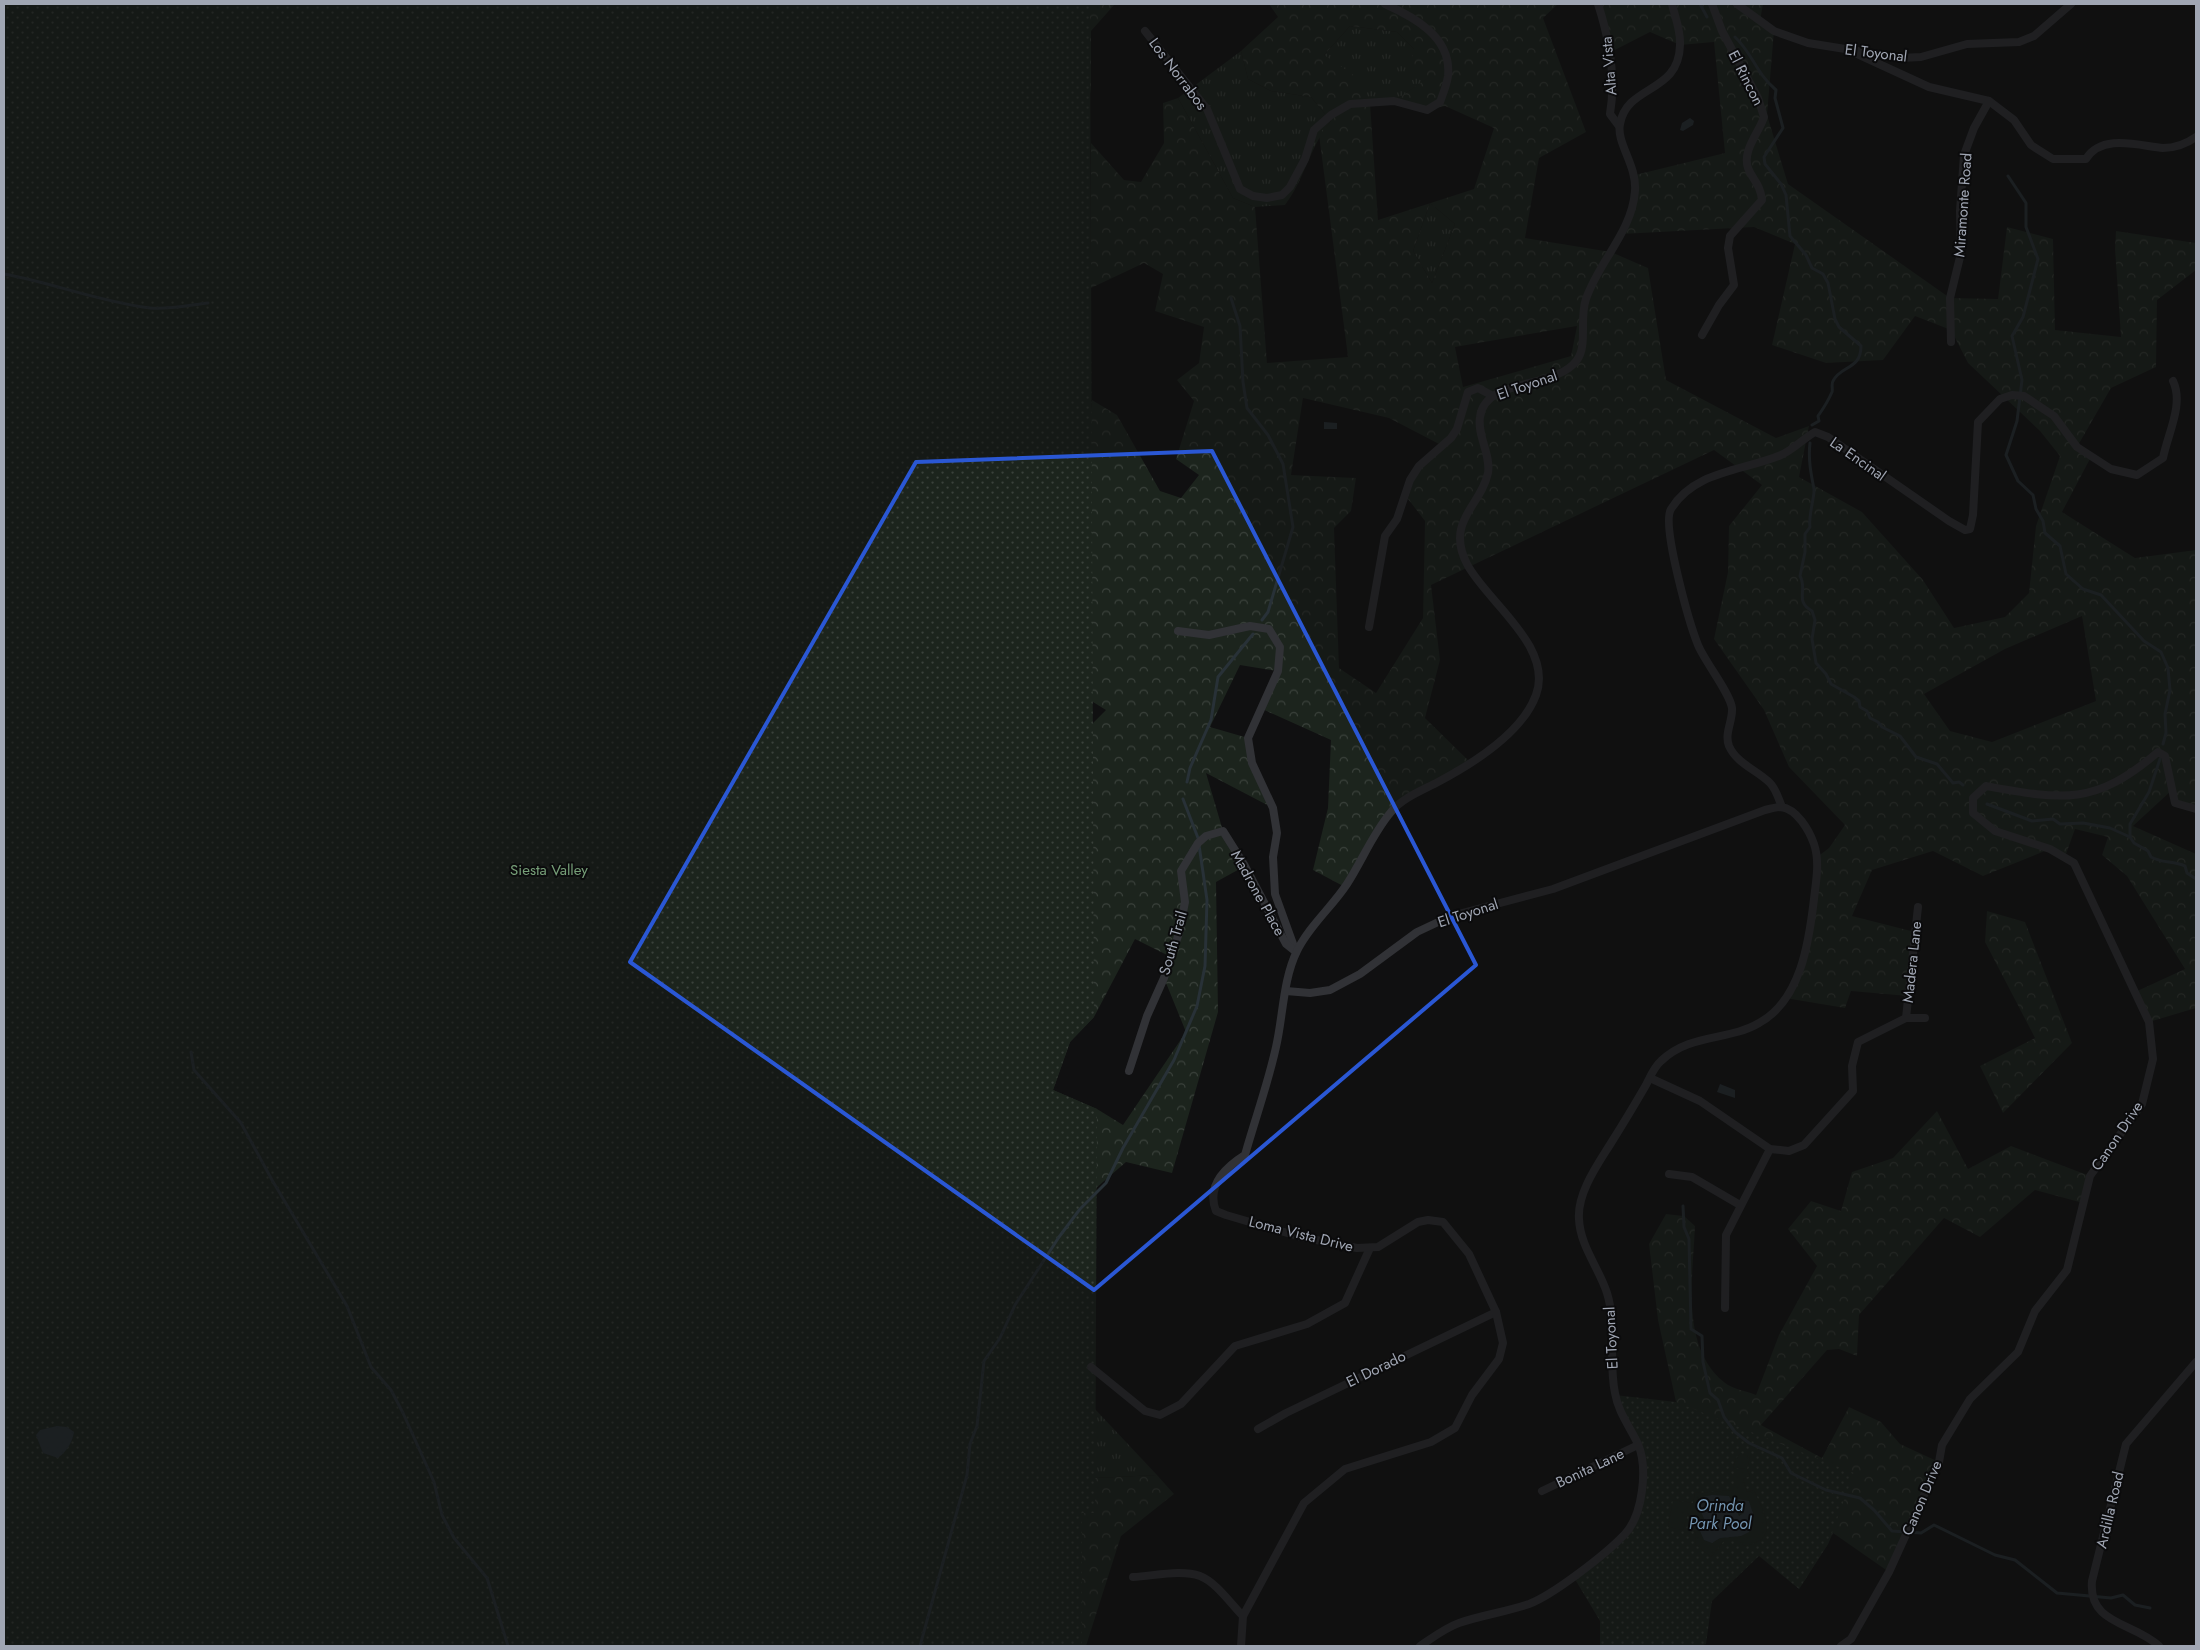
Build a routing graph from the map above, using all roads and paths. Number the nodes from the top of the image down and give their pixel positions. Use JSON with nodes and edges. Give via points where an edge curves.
{"nodes":[{"id":1,"x":1385,"y":4,"type":"edge"},
{"id":2,"x":1598,"y":4,"type":"edge"},
{"id":3,"x":1672,"y":4,"type":"edge"},
{"id":4,"x":1712,"y":4,"type":"edge"},
{"id":5,"x":1737,"y":4,"type":"edge"},
{"id":6,"x":2071,"y":4,"type":"edge"},
{"id":7,"x":1145,"y":31,"type":"dead end"},
{"id":8,"x":1853,"y":52,"type":"junction"},
{"id":9,"x":1990,"y":101,"type":"junction"},
{"id":10,"x":1619,"y":126,"type":"junction"},
{"id":11,"x":2196,"y":137,"type":"edge"},
{"id":12,"x":1702,"y":335,"type":"dead end"},
{"id":13,"x":1951,"y":342,"type":"dead end"},
{"id":14,"x":2173,"y":381,"type":"dead end"},
{"id":15,"x":1493,"y":396,"type":"junction"},
{"id":16,"x":1369,"y":627,"type":"dead end"},
{"id":17,"x":1178,"y":631,"type":"dead end"},
{"id":18,"x":1782,"y":807,"type":"junction"},
{"id":19,"x":2196,"y":809,"type":"edge"},
{"id":20,"x":1223,"y":831,"type":"joint"},
{"id":21,"x":1918,"y":907,"type":"dead end"},
{"id":22,"x":1296,"y":952,"type":"junction"},
{"id":23,"x":1286,"y":991,"type":"junction"},
{"id":24,"x":1906,"y":1018,"type":"junction"},
{"id":25,"x":1925,"y":1018,"type":"dead end"},
{"id":26,"x":1129,"y":1071,"type":"dead end"},
{"id":27,"x":1650,"y":1078,"type":"junction"},
{"id":28,"x":1770,"y":1149,"type":"junction"},
{"id":29,"x":1669,"y":1174,"type":"dead end"},
{"id":30,"x":1740,"y":1205,"type":"junction"},
{"id":31,"x":1370,"y":1248,"type":"junction"},
{"id":32,"x":1725,"y":1308,"type":"dead end"},
{"id":33,"x":1496,"y":1312,"type":"junction"},
{"id":34,"x":2196,"y":1362,"type":"edge"},
{"id":35,"x":1091,"y":1367,"type":"dead end"},
{"id":36,"x":1258,"y":1429,"type":"dead end"},
{"id":37,"x":1638,"y":1445,"type":"junction"},
{"id":38,"x":1542,"y":1491,"type":"dead end"},
{"id":39,"x":1134,"y":1577,"type":"dead end"},
{"id":40,"x":1243,"y":1616,"type":"junction"},
{"id":41,"x":1241,"y":1646,"type":"edge"},
{"id":42,"x":1420,"y":1646,"type":"edge"},
{"id":43,"x":1842,"y":1646,"type":"edge"},
{"id":44,"x":2159,"y":1646,"type":"edge"}],
"edges":[{"from":1,"to":7,"type":"street","name":"Los Norrabos","via":[[1432,30],[1447,58],[1448,76],[1440,102],[1427,110],[1394,101],[1350,104],[1331,114],[1314,130],[1305,159],[1290,187],[1282,195],[1268,198],[1253,196],[1240,189],[1207,109]]},
{"from":2,"to":10,"type":"street","name":"Alta Vista","via":[[1606,33],[1614,95],[1610,114]]},
{"from":3,"to":10,"type":"street","via":[[1680,31],[1675,71],[1632,103]]},
{"from":4,"to":12,"type":"street","name":"El Rincon","via":[[1764,117],[1746,155],[1748,167],[1761,188],[1762,200],[1730,236],[1728,248],[1734,285]]},
{"from":5,"to":8,"type":"street","name":"El Toyonal","via":[[1774,31],[1808,43]]},
{"from":6,"to":8,"type":"street","name":"El Toyonal","via":[[2034,36],[2018,42],[1967,44],[1921,57]]},
{"from":8,"to":9,"type":"street","via":[[1929,87]]},
{"from":9,"to":11,"type":"street","via":[[2014,120],[2031,145],[2053,159],[2086,159],[2096,150],[2116,143],[2175,147]]},
{"from":9,"to":13,"type":"street","name":"Miramonte Road","via":[[1974,128],[1964,155],[1961,254],[1950,298]]},
{"from":10,"to":15,"type":"street","name":"El Toyonal","via":[[1635,175],[1635,194],[1622,234],[1586,298],[1581,324],[1581,355],[1562,374]]},
{"from":14,"to":18,"type":"street","name":"La Encinal","via":[[2178,407],[2168,432],[2163,458],[2137,475],[2110,469],[2077,447],[2054,416],[2024,396],[2000,399],[1978,422],[1970,529],[1965,530],[1949,521],[1828,437],[1816,432],[1783,455],[1708,478],[1670,510],[1669,530],[1683,596],[1698,645],[1732,708],[1727,737],[1729,746],[1736,757],[1772,784]]},
{"from":15,"to":16,"type":"street","via":[[1478,388],[1468,392],[1457,429],[1419,466],[1410,480],[1397,518],[1385,536]]},
{"from":15,"to":22,"type":"street","name":"El Toyonal","via":[[1483,406],[1480,416],[1488,471],[1468,511],[1461,544],[1464,557],[1477,580],[1509,615],[1530,648],[1538,675],[1537,694],[1522,720],[1480,757],[1392,811],[1345,887]]},
{"from":17,"to":22,"type":"street","via":[[1209,635],[1250,626],[1269,629],[1280,647],[1278,671],[1248,738],[1252,763],[1273,808],[1277,833],[1273,857],[1275,894]]},
{"from":18,"to":23,"type":"street","name":"El Toyonal","via":[[1742,818],[1553,889],[1451,916],[1417,932],[1360,974],[1330,990],[1310,993]]},
{"from":18,"to":27,"type":"street","name":"El Toyonal","via":[[1795,814],[1805,826],[1817,857],[1809,937],[1791,988],[1773,1014],[1758,1025],[1688,1044],[1661,1061]]},
{"from":19,"to":43,"type":"street","name":"Canon Drive","via":[[2175,803],[2165,756],[2158,752],[2134,771],[2098,791],[2063,797],[1986,786],[1973,798],[1973,813],[1995,831],[2050,849],[2074,863],[2149,1022],[2153,1060],[2142,1104],[2090,1176],[2067,1270],[2035,1311],[2018,1352],[1970,1399],[1942,1445],[1939,1462],[1889,1572],[1850,1639]]},
{"from":20,"to":22,"type":"street","name":"Madrone Place","via":[[1286,944]]},
{"from":20,"to":26,"type":"street","name":"South Trail","via":[[1206,836],[1198,843],[1180,871],[1185,902],[1179,933]]},
{"from":21,"to":24,"type":"street","name":"Madera Lane"},
{"from":22,"to":23,"type":"street","name":"El Toyonal"},
{"from":23,"to":31,"type":"street","name":"Loma Vista Drive","via":[[1276,1046],[1245,1155],[1223,1173],[1212,1202],[1216,1211],[1226,1215],[1301,1237]]},
{"from":24,"to":25,"type":"street"},
{"from":24,"to":28,"type":"street","via":[[1858,1042],[1852,1066],[1853,1091],[1804,1145],[1789,1151]]},
{"from":27,"to":28,"type":"street","via":[[1700,1100]]},
{"from":27,"to":37,"type":"street","name":"El Toyonal","via":[[1598,1164],[1584,1195],[1578,1219],[1610,1308],[1615,1395]]},
{"from":28,"to":30,"type":"street"},
{"from":29,"to":30,"type":"street","via":[[1692,1176]]},
{"from":30,"to":32,"type":"street","via":[[1726,1235]]},
{"from":31,"to":33,"type":"street","name":"Loma Vista Drive","via":[[1387,1243],[1418,1222],[1444,1222],[1469,1254]]},
{"from":31,"to":35,"type":"street","via":[[1345,1303],[1307,1324],[1235,1346],[1181,1404],[1160,1415],[1145,1411]]},
{"from":33,"to":36,"type":"street","name":"El Dorado"},
{"from":33,"to":40,"type":"street","name":"Loma Vista Drive","via":[[1501,1328],[1502,1351],[1455,1428],[1431,1442],[1345,1469],[1304,1503]]},
{"from":34,"to":44,"type":"street","name":"Ardilla Road","via":[[2126,1444],[2092,1581],[2091,1595],[2103,1615],[2148,1636]]},
{"from":37,"to":38,"type":"street","name":"Bonita Lane"},
{"from":37,"to":42,"type":"street","name":"El Toyonal","via":[[1642,1458],[1638,1510],[1633,1524],[1614,1545],[1532,1603],[1458,1623]]},
{"from":39,"to":40,"type":"street","via":[[1200,1576]]},
{"from":40,"to":41,"type":"street","name":"Loma Vista Drive"}]}
